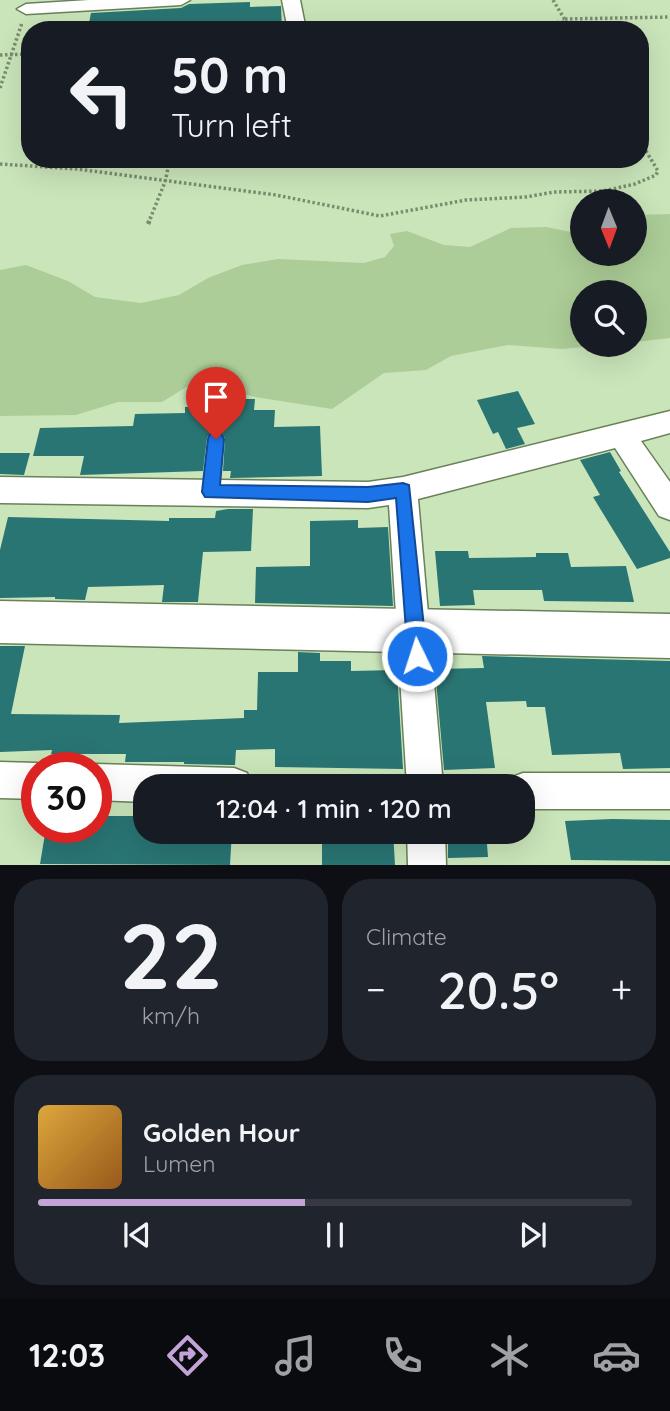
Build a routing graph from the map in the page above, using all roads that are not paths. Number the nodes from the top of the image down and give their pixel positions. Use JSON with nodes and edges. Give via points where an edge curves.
{"nodes":[{"id":1,"x":181,"y":0,"type":"edge"},
{"id":2,"x":291,"y":0,"type":"edge"},
{"id":3,"x":26,"y":9,"type":"road end"},
{"id":4,"x":295,"y":21,"type":"edge"},
{"id":5,"x":670,"y":422,"type":"edge"},
{"id":6,"x":622,"y":435,"type":"junction"},
{"id":7,"x":216,"y":439,"type":"dead end"},
{"id":8,"x":0,"y":490,"type":"edge"},
{"id":9,"x":403,"y":490,"type":"junction"},
{"id":10,"x":211,"y":492,"type":"junction"},
{"id":11,"x":670,"y":507,"type":"edge"},
{"id":12,"x":0,"y":622,"type":"edge"},
{"id":13,"x":415,"y":631,"type":"junction"},
{"id":14,"x":670,"y":636,"type":"edge"},
{"id":15,"x":424,"y":774,"type":"edge"},
{"id":16,"x":0,"y":780,"type":"edge"},
{"id":17,"x":21,"y":781,"type":"edge"},
{"id":18,"x":112,"y":782,"type":"edge"},
{"id":19,"x":133,"y":783,"type":"edge"},
{"id":20,"x":535,"y":790,"type":"edge"},
{"id":21,"x":670,"y":791,"type":"edge"},
{"id":22,"x":426,"y":844,"type":"edge"},
{"id":23,"x":426,"y":865,"type":"edge"}],
"edges":[{"from":1,"to":3,"type":"street"},
{"from":2,"to":4,"type":"street"},
{"from":5,"to":6,"type":"street"},
{"from":6,"to":9,"type":"street"},
{"from":6,"to":11,"type":"street"},
{"from":7,"to":10,"type":"lane"},
{"from":8,"to":10,"type":"street"},
{"from":9,"to":10,"type":"street","via":[[368,495]]},
{"from":9,"to":13,"type":"street"},
{"from":12,"to":13,"type":"street"},
{"from":13,"to":14,"type":"street"},
{"from":13,"to":15,"type":"street"},
{"from":16,"to":17,"type":"street"},
{"from":18,"to":19,"type":"street"},
{"from":20,"to":21,"type":"street"},
{"from":22,"to":23,"type":"street"}]}
